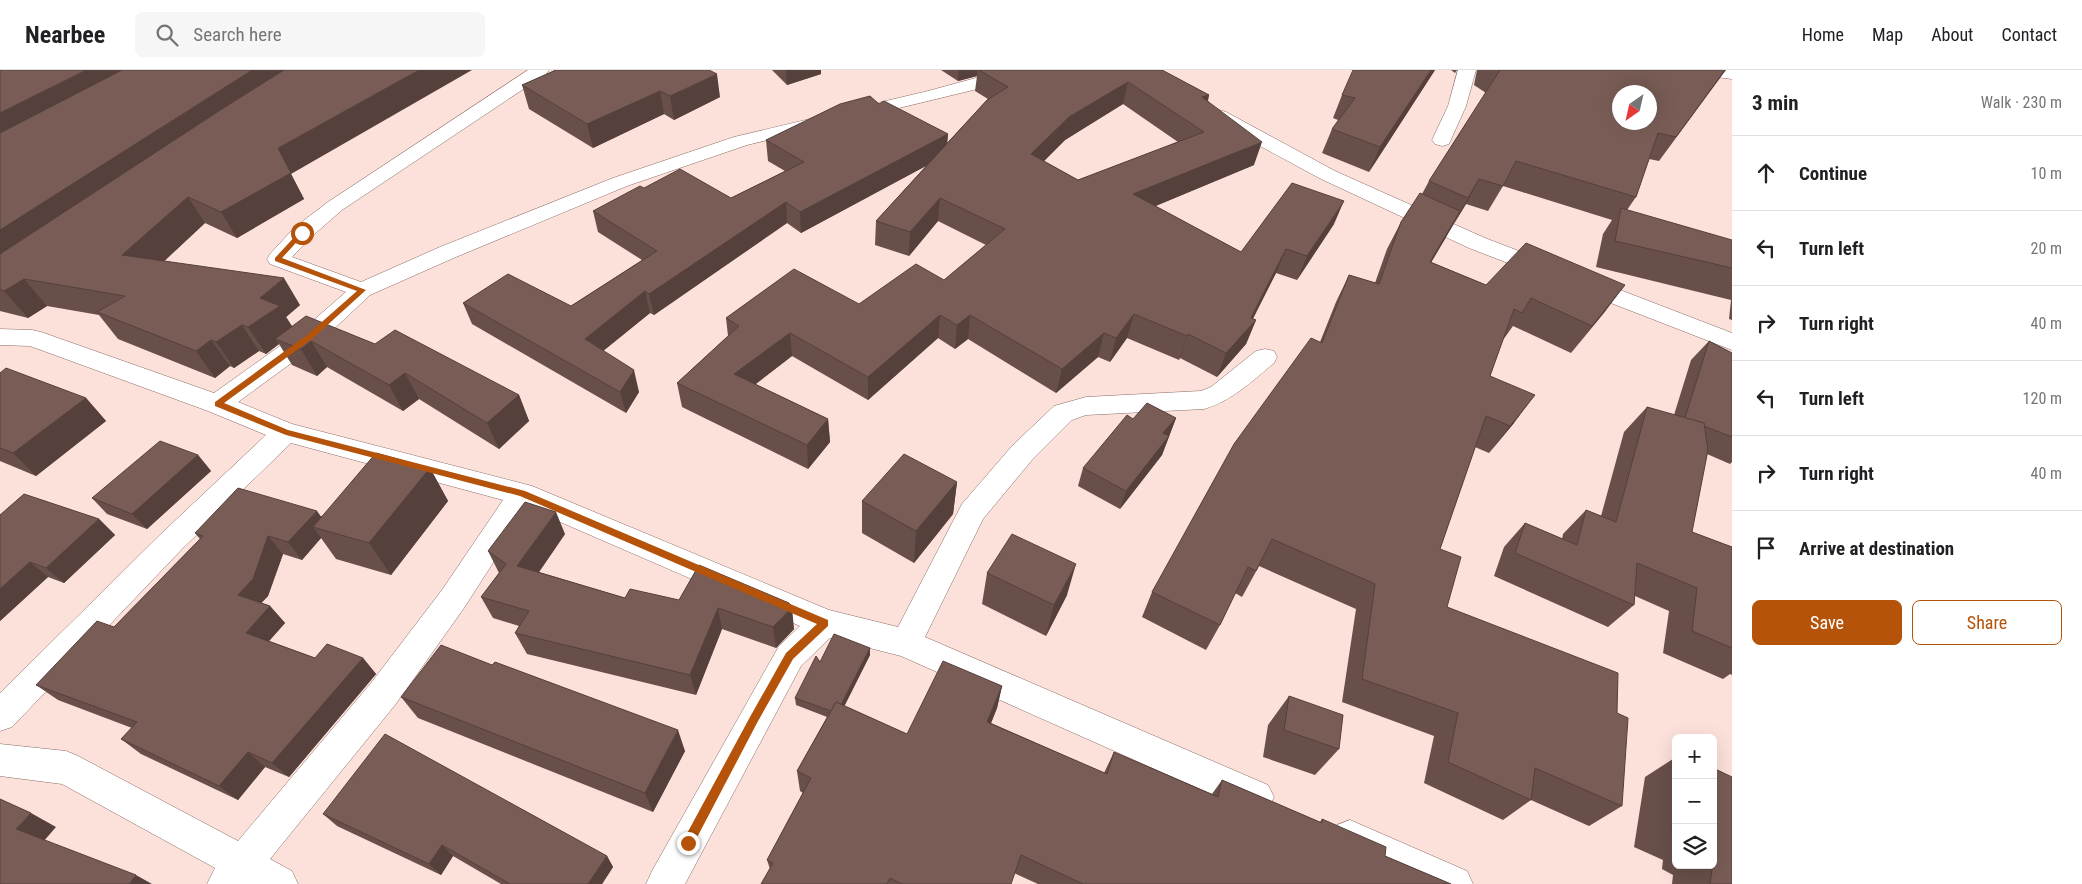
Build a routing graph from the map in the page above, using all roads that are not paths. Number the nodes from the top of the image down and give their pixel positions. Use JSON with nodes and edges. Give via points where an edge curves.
{"nodes":[{"id":1,"x":540,"y":70,"type":"edge"},
{"id":2,"x":1022,"y":70,"type":"edge"},
{"id":3,"x":1467,"y":70,"type":"edge"},
{"id":4,"x":1699,"y":70,"type":"edge"},
{"id":5,"x":1732,"y":74,"type":"edge"},
{"id":6,"x":1204,"y":108,"type":"edge"},
{"id":7,"x":1442,"y":140,"type":"dead end"},
{"id":8,"x":362,"y":290,"type":"junction"},
{"id":9,"x":0,"y":337,"type":"edge"},
{"id":10,"x":1732,"y":342,"type":"edge"},
{"id":11,"x":1265,"y":357,"type":"dead end"},
{"id":12,"x":218,"y":404,"type":"junction"},
{"id":13,"x":286,"y":432,"type":"junction"},
{"id":14,"x":522,"y":494,"type":"junction"},
{"id":15,"x":825,"y":623,"type":"junction"},
{"id":16,"x":906,"y":644,"type":"junction"},
{"id":17,"x":0,"y":716,"type":"edge"},
{"id":18,"x":0,"y":760,"type":"edge"},
{"id":19,"x":1281,"y":808,"type":"edge"},
{"id":20,"x":1326,"y":828,"type":"edge"},
{"id":21,"x":234,"y":874,"type":"edge"},
{"id":22,"x":278,"y":884,"type":"edge"},
{"id":23,"x":665,"y":884,"type":"edge"},
{"id":24,"x":1454,"y":884,"type":"edge"}],
"edges":[{"from":1,"to":8,"type":"street","via":[[335,206],[302,233],[278,259]]},
{"from":2,"to":8,"type":"street","via":[[741,142],[677,162],[620,182]]},
{"from":3,"to":7,"type":"street","via":[[1457,106]]},
{"from":4,"to":5,"type":"street"},
{"from":6,"to":10,"type":"street","via":[[1328,175],[1477,243]]},
{"from":8,"to":12,"type":"street","via":[[310,337]]},
{"from":9,"to":12,"type":"street","via":[[32,338]]},
{"from":11,"to":16,"type":"street","via":[[1220,392],[1204,400],[1086,406],[1062,414],[1022,453],[972,512]]},
{"from":12,"to":13,"type":"street"},
{"from":13,"to":14,"type":"street"},
{"from":13,"to":17,"type":"street","via":[[173,540]]},
{"from":14,"to":15,"type":"street"},
{"from":14,"to":21,"type":"street","via":[[453,600],[382,694]]},
{"from":15,"to":16,"type":"street"},
{"from":15,"to":23,"type":"street","via":[[790,656]]},
{"from":16,"to":19,"type":"street"},
{"from":18,"to":21,"type":"street","via":[[66,768],[137,805]]},
{"from":20,"to":24,"type":"street"},
{"from":21,"to":22,"type":"street"}]}
